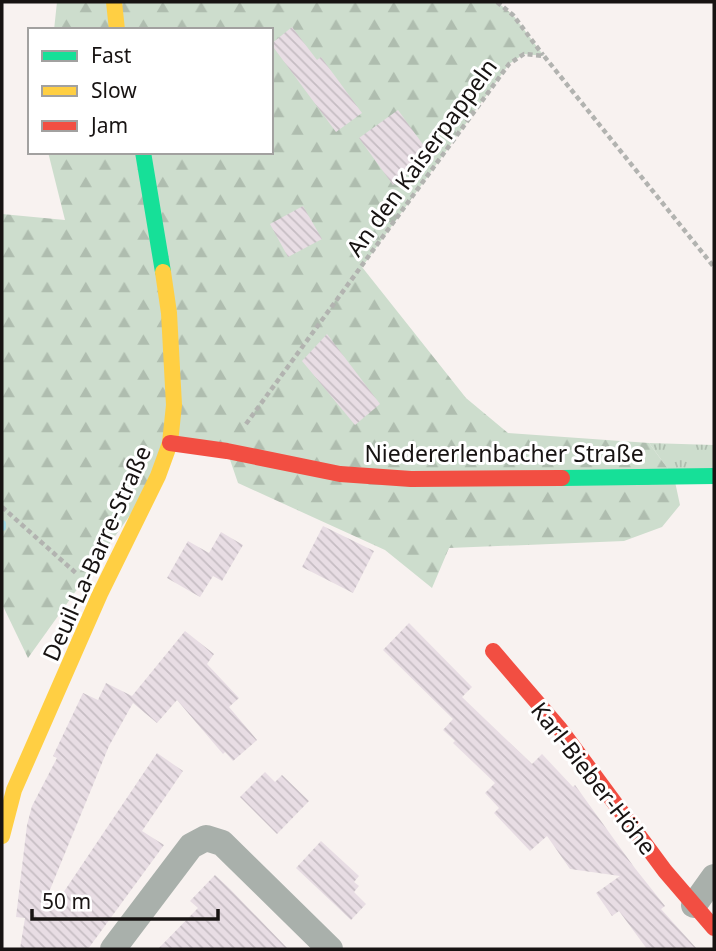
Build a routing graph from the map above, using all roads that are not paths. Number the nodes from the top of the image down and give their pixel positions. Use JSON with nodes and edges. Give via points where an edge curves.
{"nodes":[{"id":1,"x":114,"y":2,"type":"edge"},
{"id":2,"x":117,"y":28,"type":"edge"},
{"id":3,"x":143,"y":154,"type":"edge"},
{"id":4,"x":170,"y":443,"type":"junction"},
{"id":5,"x":714,"y":476,"type":"edge"},
{"id":6,"x":492,"y":651,"type":"dead end"},
{"id":7,"x":2,"y":836,"type":"edge"},
{"id":8,"x":714,"y":877,"type":"edge"},
{"id":9,"x":694,"y":905,"type":"junction"},
{"id":10,"x":714,"y":928,"type":"edge"},
{"id":11,"x":113,"y":949,"type":"edge"},
{"id":12,"x":330,"y":949,"type":"edge"}],
"edges":[{"from":1,"to":2,"type":"street"},
{"from":3,"to":4,"type":"street","name":"Deuil-La-Barre-Straße","via":[[169,313],[174,405]]},
{"from":4,"to":5,"type":"street","name":"Niedererlenbacher Straße","via":[[340,474],[411,479]]},
{"from":4,"to":7,"type":"street","name":"Deuil-La-Barre-Straße","via":[[14,790]]},
{"from":6,"to":9,"type":"street","name":"Karl-Bieber-Höhe","via":[[560,729]]},
{"from":8,"to":9,"type":"street"},
{"from":9,"to":10,"type":"street","name":"Karl-Bieber-Höhe"},
{"from":11,"to":12,"type":"street","via":[[191,846],[206,838],[222,843]]}]}
